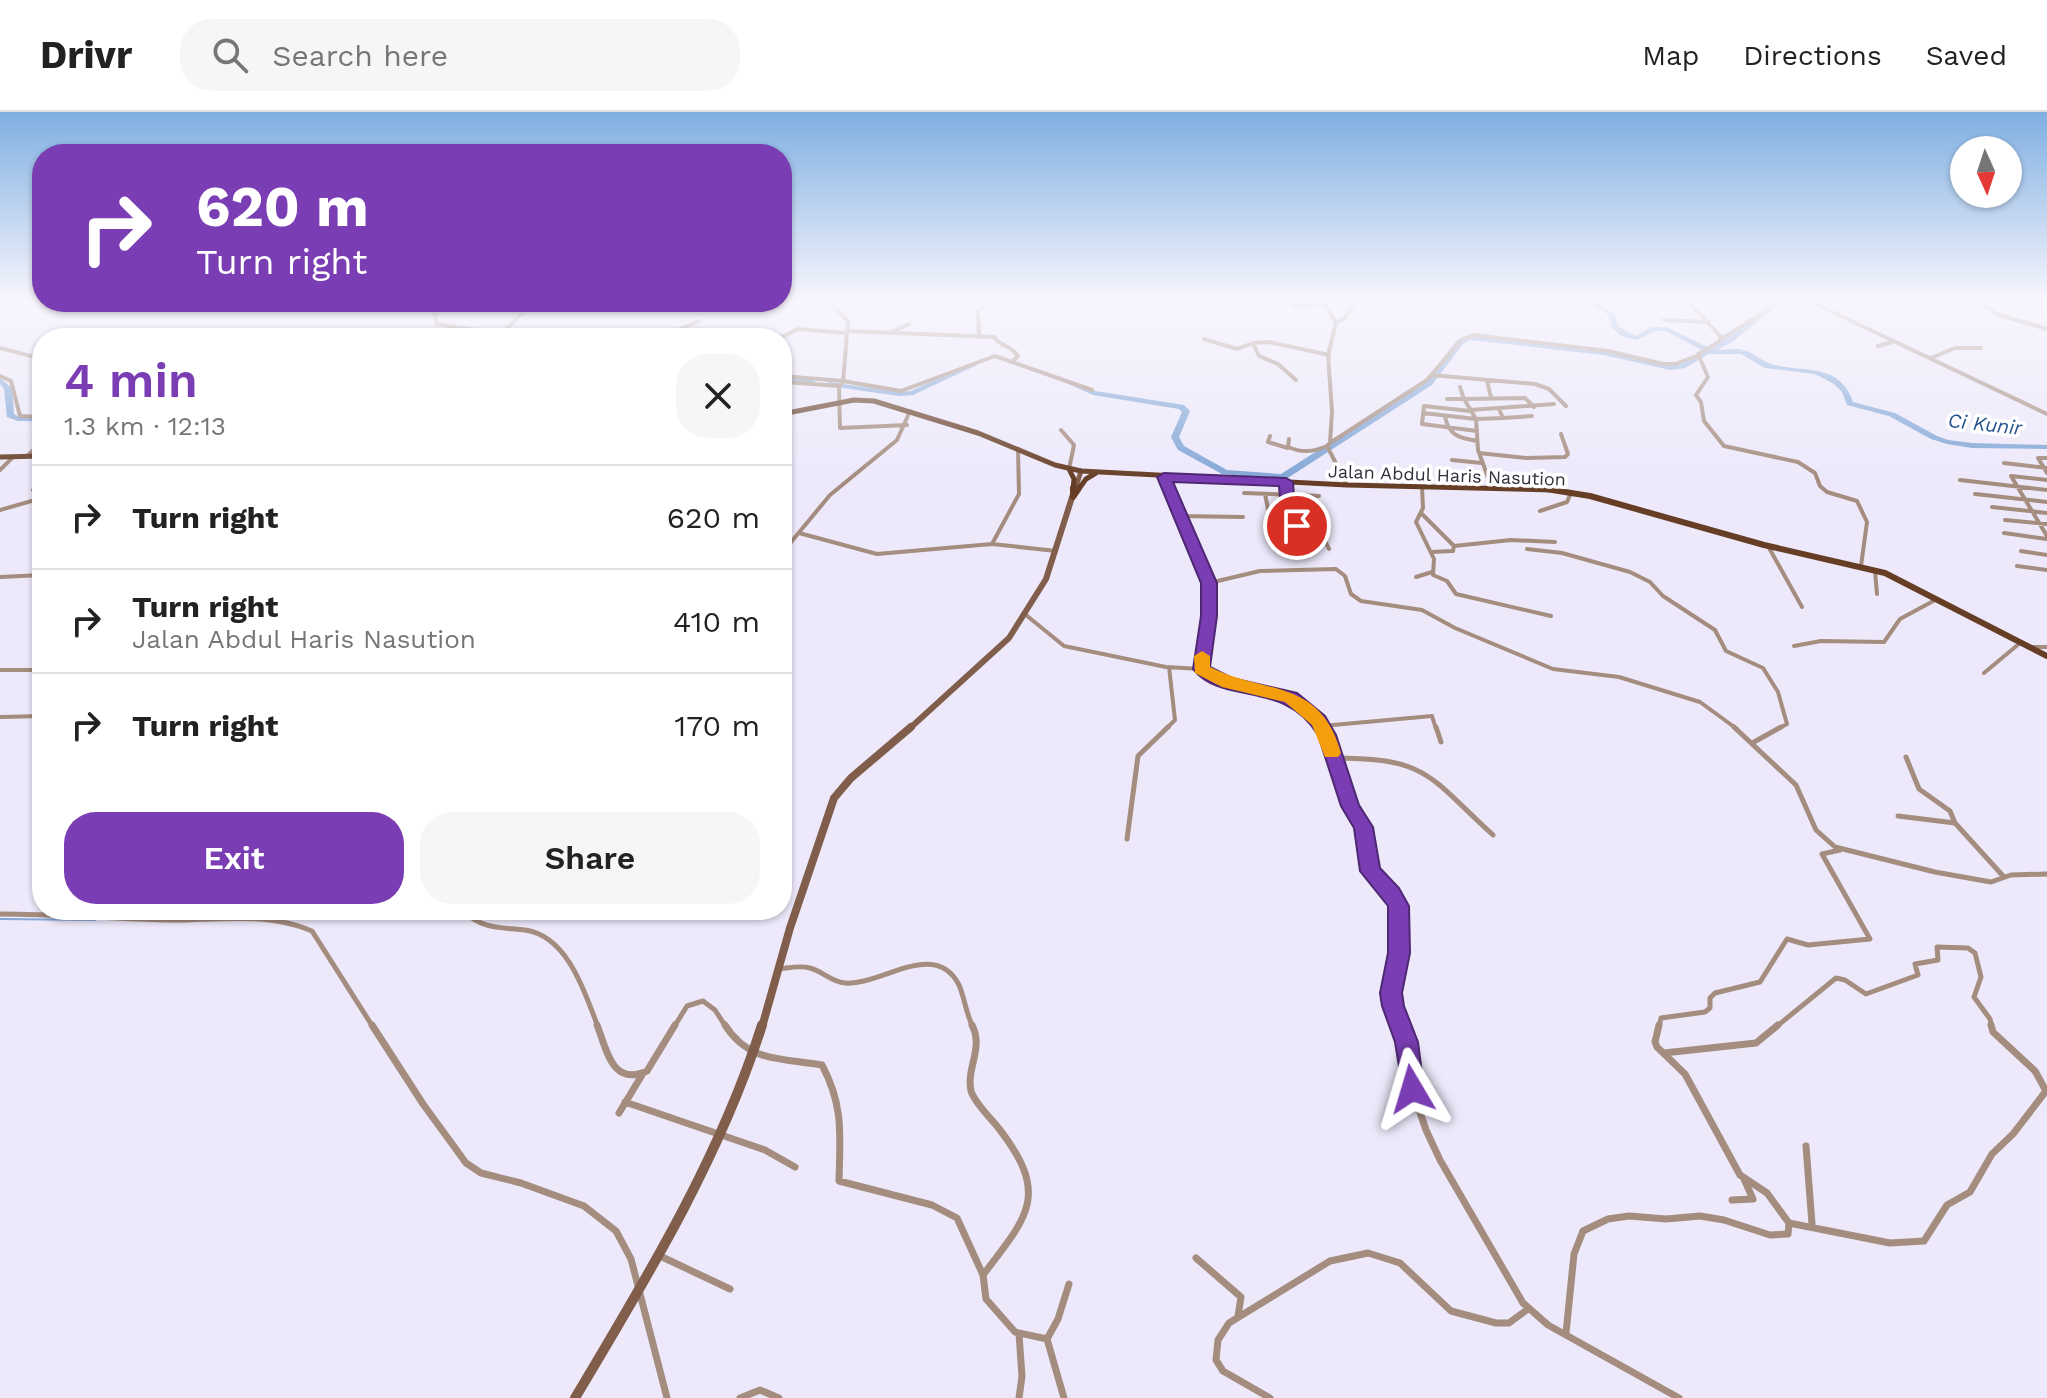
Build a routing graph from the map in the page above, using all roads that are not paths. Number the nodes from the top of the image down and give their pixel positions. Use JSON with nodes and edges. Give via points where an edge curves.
{"nodes":[{"id":1,"x":844,"y":358,"type":"edge"},
{"id":2,"x":985,"y":358,"type":"edge"},
{"id":3,"x":996,"y":358,"type":"edge"},
{"id":4,"x":1015,"y":358,"type":"edge"},
{"id":5,"x":1264,"y":358,"type":"edge"},
{"id":6,"x":1329,"y":358,"type":"edge"},
{"id":7,"x":1447,"y":358,"type":"edge"},
{"id":8,"x":1638,"y":358,"type":"edge"},
{"id":9,"x":1691,"y":358,"type":"edge"},
{"id":10,"x":1700,"y":358,"type":"edge"},
{"id":11,"x":1930,"y":358,"type":"edge"},
{"id":12,"x":1013,"y":360,"type":"junction"},
{"id":13,"x":0,"y":376,"type":"edge"},
{"id":14,"x":1434,"y":376,"type":"junction"},
{"id":15,"x":792,"y":377,"type":"edge"},
{"id":16,"x":1296,"y":380,"type":"dead end"},
{"id":17,"x":1487,"y":381,"type":"dead end"},
{"id":18,"x":792,"y":382,"type":"edge"},
{"id":19,"x":841,"y":384,"type":"junction"},
{"id":20,"x":1460,"y":387,"type":"dead end"},
{"id":21,"x":1092,"y":390,"type":"dead end"},
{"id":22,"x":1491,"y":397,"type":"junction"},
{"id":23,"x":1447,"y":399,"type":"dead end"},
{"id":24,"x":1464,"y":399,"type":"junction"},
{"id":25,"x":841,"y":402,"type":"junction"},
{"id":26,"x":1554,"y":404,"type":"dead end"},
{"id":27,"x":1566,"y":406,"type":"dead end"},
{"id":28,"x":1534,"y":407,"type":"junction"},
{"id":29,"x":1446,"y":408,"type":"junction"},
{"id":30,"x":1499,"y":409,"type":"junction"},
{"id":31,"x":910,"y":411,"type":"junction"},
{"id":32,"x":1470,"y":411,"type":"junction"},
{"id":33,"x":792,"y":412,"type":"edge"},
{"id":34,"x":1423,"y":413,"type":"junction"},
{"id":35,"x":2047,"y":414,"type":"edge"},
{"id":36,"x":1532,"y":416,"type":"dead end"},
{"id":37,"x":32,"y":417,"type":"edge"},
{"id":38,"x":1445,"y":417,"type":"junction"},
{"id":39,"x":1503,"y":418,"type":"junction"},
{"id":40,"x":1476,"y":419,"type":"junction"},
{"id":41,"x":907,"y":425,"type":"junction"},
{"id":42,"x":1448,"y":428,"type":"junction"},
{"id":43,"x":1061,"y":430,"type":"dead end"},
{"id":44,"x":1477,"y":431,"type":"junction"},
{"id":45,"x":1561,"y":434,"type":"dead end"},
{"id":46,"x":1270,"y":436,"type":"dead end"},
{"id":47,"x":1289,"y":439,"type":"dead end"},
{"id":48,"x":1477,"y":441,"type":"junction"},
{"id":49,"x":1329,"y":446,"type":"junction"},
{"id":50,"x":1288,"y":448,"type":"junction"},
{"id":51,"x":1018,"y":449,"type":"junction"},
{"id":52,"x":32,"y":451,"type":"edge"},
{"id":53,"x":1479,"y":453,"type":"junction"},
{"id":54,"x":27,"y":456,"type":"junction"},
{"id":55,"x":32,"y":456,"type":"edge"},
{"id":56,"x":0,"y":457,"type":"edge"},
{"id":57,"x":13,"y":457,"type":"junction"},
{"id":58,"x":2047,"y":458,"type":"edge"},
{"id":59,"x":1452,"y":460,"type":"dead end"},
{"id":60,"x":1482,"y":463,"type":"junction"},
{"id":61,"x":2004,"y":463,"type":"dead end"},
{"id":62,"x":1069,"y":469,"type":"junction"},
{"id":63,"x":0,"y":470,"type":"edge"},
{"id":64,"x":2046,"y":470,"type":"edge"},
{"id":65,"x":1081,"y":471,"type":"junction"},
{"id":66,"x":1098,"y":472,"type":"junction"},
{"id":67,"x":1164,"y":477,"type":"junction"},
{"id":68,"x":1960,"y":480,"type":"dead end"},
{"id":69,"x":2047,"y":480,"type":"edge"},
{"id":70,"x":1286,"y":482,"type":"junction"},
{"id":71,"x":1347,"y":485,"type":"junction"},
{"id":72,"x":2015,"y":485,"type":"junction"},
{"id":73,"x":1422,"y":487,"type":"junction"},
{"id":74,"x":1492,"y":488,"type":"junction"},
{"id":75,"x":2047,"y":490,"type":"edge"},
{"id":76,"x":1244,"y":493,"type":"dead end"},
{"id":77,"x":1571,"y":493,"type":"junction"},
{"id":78,"x":1265,"y":494,"type":"junction"},
{"id":79,"x":1286,"y":494,"type":"junction"},
{"id":80,"x":1975,"y":494,"type":"dead end"},
{"id":81,"x":1319,"y":496,"type":"dead end"},
{"id":82,"x":1073,"y":497,"type":"junction"},
{"id":83,"x":2024,"y":500,"type":"junction"},
{"id":84,"x":32,"y":501,"type":"edge"},
{"id":85,"x":2047,"y":502,"type":"edge"},
{"id":86,"x":1992,"y":507,"type":"dead end"},
{"id":87,"x":0,"y":510,"type":"edge"},
{"id":88,"x":1288,"y":510,"type":"junction"},
{"id":89,"x":1540,"y":511,"type":"dead end"},
{"id":90,"x":2031,"y":511,"type":"junction"},
{"id":91,"x":1421,"y":513,"type":"junction"},
{"id":92,"x":2047,"y":513,"type":"edge"},
{"id":93,"x":1180,"y":516,"type":"junction"},
{"id":94,"x":1292,"y":516,"type":"junction"},
{"id":95,"x":1243,"y":517,"type":"dead end"},
{"id":96,"x":2005,"y":520,"type":"dead end"},
{"id":97,"x":1317,"y":523,"type":"junction"},
{"id":98,"x":2039,"y":524,"type":"junction"},
{"id":99,"x":2047,"y":524,"type":"edge"},
{"id":100,"x":1297,"y":526,"type":"junction"},
{"id":101,"x":1278,"y":528,"type":"dead end"},
{"id":102,"x":799,"y":533,"type":"junction"},
{"id":103,"x":2004,"y":533,"type":"dead end"},
{"id":104,"x":1323,"y":536,"type":"junction"},
{"id":105,"x":2047,"y":538,"type":"edge"},
{"id":106,"x":1290,"y":540,"type":"dead end"},
{"id":107,"x":792,"y":541,"type":"edge"},
{"id":108,"x":1555,"y":542,"type":"dead end"},
{"id":109,"x":992,"y":544,"type":"junction"},
{"id":110,"x":1768,"y":545,"type":"junction"},
{"id":111,"x":1454,"y":546,"type":"junction"},
{"id":112,"x":1329,"y":549,"type":"dead end"},
{"id":113,"x":1527,"y":549,"type":"dead end"},
{"id":114,"x":1057,"y":551,"type":"junction"},
{"id":115,"x":2021,"y":551,"type":"dead end"},
{"id":116,"x":1431,"y":552,"type":"junction"},
{"id":117,"x":2047,"y":555,"type":"edge"},
{"id":118,"x":1861,"y":566,"type":"junction"},
{"id":119,"x":2017,"y":566,"type":"dead end"},
{"id":120,"x":2047,"y":570,"type":"edge"},
{"id":121,"x":1875,"y":571,"type":"junction"},
{"id":122,"x":1432,"y":572,"type":"junction"},
{"id":123,"x":32,"y":575,"type":"edge"},
{"id":124,"x":0,"y":577,"type":"edge"},
{"id":125,"x":1416,"y":577,"type":"dead end"},
{"id":126,"x":1209,"y":583,"type":"junction"},
{"id":127,"x":1877,"y":594,"type":"dead end"},
{"id":128,"x":1938,"y":599,"type":"junction"},
{"id":129,"x":1802,"y":607,"type":"dead end"},
{"id":130,"x":1026,"y":615,"type":"junction"},
{"id":131,"x":1551,"y":616,"type":"dead end"},
{"id":132,"x":2021,"y":642,"type":"junction"},
{"id":133,"x":1794,"y":646,"type":"dead end"},
{"id":134,"x":2031,"y":647,"type":"junction"},
{"id":135,"x":2047,"y":647,"type":"edge"},
{"id":136,"x":2047,"y":656,"type":"edge"},
{"id":137,"x":1169,"y":667,"type":"junction"},
{"id":138,"x":1201,"y":669,"type":"junction"},
{"id":139,"x":0,"y":670,"type":"edge"},
{"id":140,"x":32,"y":670,"type":"edge"},
{"id":141,"x":1984,"y":673,"type":"dead end"},
{"id":142,"x":32,"y":716,"type":"edge"},
{"id":143,"x":1,"y":718,"type":"edge"},
{"id":144,"x":1322,"y":726,"type":"junction"},
{"id":145,"x":1441,"y":742,"type":"dead end"},
{"id":146,"x":1753,"y":742,"type":"junction"},
{"id":147,"x":1906,"y":757,"type":"dead end"},
{"id":148,"x":1333,"y":758,"type":"junction"},
{"id":149,"x":1898,"y":816,"type":"dead end"},
{"id":150,"x":1955,"y":823,"type":"junction"},
{"id":151,"x":1493,"y":835,"type":"dead end"},
{"id":152,"x":1127,"y":839,"type":"dead end"},
{"id":153,"x":1840,"y":850,"type":"junction"},
{"id":154,"x":2047,"y":874,"type":"edge"},
{"id":155,"x":2004,"y":877,"type":"junction"},
{"id":156,"x":0,"y":914,"type":"edge"},
{"id":157,"x":32,"y":915,"type":"edge"},
{"id":158,"x":162,"y":920,"type":"edge"},
{"id":159,"x":473,"y":920,"type":"edge"},
{"id":160,"x":779,"y":969,"type":"junction"},
{"id":161,"x":752,"y":1053,"type":"junction"},
{"id":162,"x":1663,"y":1053,"type":"junction"},
{"id":163,"x":642,"y":1074,"type":"junction"},
{"id":164,"x":625,"y":1102,"type":"junction"},
{"id":165,"x":619,"y":1113,"type":"dead end"},
{"id":166,"x":719,"y":1135,"type":"junction"},
{"id":167,"x":1806,"y":1146,"type":"dead end"},
{"id":168,"x":795,"y":1167,"type":"dead end"},
{"id":169,"x":1744,"y":1178,"type":"junction"},
{"id":170,"x":1732,"y":1200,"type":"dead end"},
{"id":171,"x":1789,"y":1223,"type":"junction"},
{"id":172,"x":1812,"y":1224,"type":"junction"},
{"id":173,"x":660,"y":1256,"type":"junction"},
{"id":174,"x":1196,"y":1258,"type":"dead end"},
{"id":175,"x":983,"y":1275,"type":"junction"},
{"id":176,"x":1069,"y":1284,"type":"dead end"},
{"id":177,"x":640,"y":1287,"type":"junction"},
{"id":178,"x":730,"y":1289,"type":"dead end"},
{"id":179,"x":1528,"y":1309,"type":"junction"},
{"id":180,"x":1238,"y":1317,"type":"junction"},
{"id":181,"x":1566,"y":1333,"type":"junction"},
{"id":182,"x":1019,"y":1334,"type":"junction"},
{"id":183,"x":1047,"y":1339,"type":"junction"},
{"id":184,"x":575,"y":1398,"type":"edge"},
{"id":185,"x":667,"y":1398,"type":"edge"},
{"id":186,"x":740,"y":1398,"type":"edge"},
{"id":187,"x":779,"y":1398,"type":"edge"},
{"id":188,"x":1019,"y":1398,"type":"edge"},
{"id":189,"x":1064,"y":1398,"type":"edge"},
{"id":190,"x":1270,"y":1398,"type":"edge"},
{"id":191,"x":1679,"y":1398,"type":"edge"}],
"edges":[{"from":1,"to":19,"type":"street"},
{"from":2,"to":19,"type":"street","via":[[901,391]]},
{"from":3,"to":12,"type":"street"},
{"from":4,"to":12,"type":"street"},
{"from":5,"to":16,"type":"street"},
{"from":6,"to":49,"type":"street"},
{"from":7,"to":14,"type":"street"},
{"from":8,"to":9,"type":"street","via":[[1663,364]]},
{"from":10,"to":118,"type":"street","via":[[1708,377],[1696,395],[1701,415],[1724,446],[1798,462],[1815,473],[1827,492],[1857,501],[1867,522]]},
{"from":11,"to":35,"type":"street"},
{"from":12,"to":21,"type":"street"},
{"from":13,"to":37,"type":"street","via":[[11,381],[20,416]]},
{"from":14,"to":27,"type":"street","via":[[1523,380],[1555,393]]},
{"from":14,"to":49,"type":"street"},
{"from":15,"to":19,"type":"street"},
{"from":17,"to":22,"type":"street"},
{"from":18,"to":19,"type":"street"},
{"from":19,"to":25,"type":"street"},
{"from":20,"to":24,"type":"street"},
{"from":22,"to":24,"type":"street"},
{"from":22,"to":28,"type":"street","via":[[1527,399]]},
{"from":23,"to":24,"type":"street"},
{"from":24,"to":32,"type":"street"},
{"from":25,"to":31,"type":"main road","name":"Jalan Abdul Haris Nasution","via":[[874,401]]},
{"from":25,"to":33,"type":"main road","name":"Jalan Abdul Haris Nasution"},
{"from":25,"to":41,"type":"street","via":[[840,429]]},
{"from":26,"to":28,"type":"street"},
{"from":28,"to":30,"type":"street"},
{"from":29,"to":32,"type":"street"},
{"from":29,"to":34,"type":"street","via":[[1426,406]]},
{"from":29,"to":38,"type":"street"},
{"from":30,"to":32,"type":"street"},
{"from":30,"to":39,"type":"street"},
{"from":31,"to":41,"type":"street"},
{"from":31,"to":51,"type":"main road","name":"Jalan Abdul Haris Nasution"},
{"from":32,"to":40,"type":"street"},
{"from":34,"to":38,"type":"street"},
{"from":34,"to":42,"type":"street","via":[[1423,424]]},
{"from":36,"to":39,"type":"street"},
{"from":38,"to":40,"type":"street"},
{"from":38,"to":42,"type":"street"},
{"from":39,"to":40,"type":"street"},
{"from":40,"to":44,"type":"street"},
{"from":41,"to":102,"type":"street","via":[[874,463],[830,495]]},
{"from":42,"to":44,"type":"street"},
{"from":42,"to":48,"type":"street","via":[[1456,438]]},
{"from":43,"to":62,"type":"street","via":[[1074,445]]},
{"from":44,"to":48,"type":"street"},
{"from":45,"to":53,"type":"street","via":[[1565,457]]},
{"from":46,"to":50,"type":"street","via":[[1268,442]]},
{"from":47,"to":50,"type":"street"},
{"from":48,"to":53,"type":"street"},
{"from":49,"to":50,"type":"street","via":[[1308,452]]},
{"from":49,"to":71,"type":"street"},
{"from":51,"to":62,"type":"main road","name":"Jalan Abdul Haris Nasution"},
{"from":51,"to":109,"type":"street","via":[[1019,494]]},
{"from":52,"to":54,"type":"street"},
{"from":53,"to":60,"type":"street"},
{"from":54,"to":55,"type":"main road"},
{"from":54,"to":57,"type":"main road"},
{"from":56,"to":57,"type":"main road"},
{"from":57,"to":63,"type":"street"},
{"from":58,"to":64,"type":"street","via":[[2038,458]]},
{"from":59,"to":60,"type":"street"},
{"from":60,"to":74,"type":"street"},
{"from":61,"to":64,"type":"street"},
{"from":62,"to":65,"type":"main road","name":"Jalan Abdul Haris Nasution"},
{"from":62,"to":82,"type":"main road"},
{"from":65,"to":66,"type":"main road","name":"Jalan Abdul Haris Nasution"},
{"from":65,"to":82,"type":"street"},
{"from":66,"to":67,"type":"main road","name":"Jalan Abdul Haris Nasution"},
{"from":66,"to":82,"type":"main road"},
{"from":67,"to":70,"type":"main road","name":"Jalan Abdul Haris Nasution"},
{"from":67,"to":93,"type":"street"},
{"from":68,"to":72,"type":"street"},
{"from":69,"to":72,"type":"street","via":[[2012,476]]},
{"from":70,"to":71,"type":"main road","name":"Jalan Abdul Haris Nasution"},
{"from":70,"to":79,"type":"street"},
{"from":71,"to":73,"type":"main road","name":"Jalan Abdul Haris Nasution"},
{"from":72,"to":75,"type":"street"},
{"from":72,"to":83,"type":"street"},
{"from":73,"to":74,"type":"main road","name":"Jalan Abdul Haris Nasution"},
{"from":73,"to":91,"type":"street"},
{"from":74,"to":77,"type":"main road","name":"Jalan Abdul Haris Nasution"},
{"from":76,"to":78,"type":"street"},
{"from":77,"to":89,"type":"street","via":[[1567,502]]},
{"from":77,"to":110,"type":"main road","name":"Jalan Abdul Haris Nasution"},
{"from":78,"to":79,"type":"street"},
{"from":78,"to":88,"type":"street","via":[[1268,509]]},
{"from":79,"to":81,"type":"street"},
{"from":79,"to":88,"type":"street"},
{"from":80,"to":83,"type":"street"},
{"from":82,"to":114,"type":"street"},
{"from":83,"to":85,"type":"street"},
{"from":83,"to":90,"type":"street"},
{"from":84,"to":87,"type":"street"},
{"from":86,"to":90,"type":"street"},
{"from":88,"to":94,"type":"street"},
{"from":90,"to":92,"type":"street"},
{"from":90,"to":98,"type":"street"},
{"from":91,"to":111,"type":"street"},
{"from":91,"to":116,"type":"street","via":[[1417,526]]},
{"from":93,"to":95,"type":"street"},
{"from":93,"to":126,"type":"street"},
{"from":94,"to":97,"type":"street","via":[[1312,516]]},
{"from":94,"to":100,"type":"street"},
{"from":96,"to":98,"type":"street"},
{"from":97,"to":100,"type":"street"},
{"from":97,"to":104,"type":"street"},
{"from":98,"to":99,"type":"street"},
{"from":98,"to":105,"type":"street"},
{"from":100,"to":101,"type":"street"},
{"from":102,"to":107,"type":"street"},
{"from":102,"to":109,"type":"street","via":[[877,554]]},
{"from":103,"to":105,"type":"street"},
{"from":104,"to":106,"type":"street"},
{"from":104,"to":112,"type":"street"},
{"from":108,"to":111,"type":"street"},
{"from":109,"to":114,"type":"street"},
{"from":110,"to":118,"type":"main road","name":"Jalan Abdul Haris Nasution"},
{"from":110,"to":129,"type":"street"},
{"from":111,"to":116,"type":"street","via":[[1455,551]]},
{"from":113,"to":146,"type":"street","via":[[1632,573],[1715,630],[1726,651],[1763,668],[1777,690],[1787,724]]},
{"from":114,"to":130,"type":"street"},
{"from":115,"to":117,"type":"street"},
{"from":116,"to":122,"type":"street"},
{"from":118,"to":121,"type":"main road","name":"Jalan Abdul Haris Nasution"},
{"from":119,"to":120,"type":"street"},
{"from":121,"to":127,"type":"street"},
{"from":121,"to":128,"type":"main road","name":"Jalan Abdul Haris Nasution"},
{"from":122,"to":125,"type":"street"},
{"from":122,"to":131,"type":"street","via":[[1456,594]]},
{"from":123,"to":124,"type":"street"},
{"from":126,"to":138,"type":"street"},
{"from":126,"to":146,"type":"street","via":[[1260,571],[1336,569],[1361,601],[1422,610],[1553,669],[1622,678],[1690,698]]},
{"from":128,"to":132,"type":"main road","name":"Jalan Abdul Haris Nasution"},
{"from":128,"to":133,"type":"street","via":[[1900,619],[1882,642]]},
{"from":130,"to":137,"type":"street","via":[[1060,644]]},
{"from":130,"to":160,"type":"street","via":[[997,652],[834,798]]},
{"from":132,"to":134,"type":"main road","name":"Jalan Abdul Haris Nasution"},
{"from":132,"to":141,"type":"street"},
{"from":134,"to":135,"type":"street"},
{"from":134,"to":136,"type":"main road","name":"Jalan Abdul Haris Nasution"},
{"from":137,"to":138,"type":"street"},
{"from":137,"to":152,"type":"street","via":[[1175,720],[1138,756]]},
{"from":138,"to":144,"type":"street","via":[[1228,683],[1291,697]]},
{"from":139,"to":140,"type":"street"},
{"from":142,"to":143,"type":"street"},
{"from":144,"to":145,"type":"street","via":[[1432,716]]},
{"from":144,"to":148,"type":"street"},
{"from":146,"to":153,"type":"street","via":[[1798,788],[1821,836]]},
{"from":147,"to":150,"type":"street","via":[[1915,784],[1950,811]]},
{"from":148,"to":151,"type":"street","via":[[1421,770]]},
{"from":148,"to":179,"type":"street","via":[[1363,827],[1370,871],[1398,906],[1399,953],[1391,993],[1426,1130]]},
{"from":149,"to":150,"type":"street"},
{"from":150,"to":155,"type":"street"},
{"from":153,"to":155,"type":"street","via":[[1986,881]]},
{"from":153,"to":162,"type":"street","via":[[1822,852],[1823,858],[1870,939],[1808,945],[1786,940],[1760,982],[1713,994],[1705,1012],[1661,1018],[1655,1042]]},
{"from":154,"to":155,"type":"street"},
{"from":156,"to":157,"type":"street"},
{"from":158,"to":177,"type":"street","via":[[294,921],[312,931],[466,1163],[481,1173],[584,1206],[616,1231]]},
{"from":159,"to":163,"type":"street","via":[[482,928],[530,931],[549,938],[580,980],[613,1067],[623,1075]]},
{"from":160,"to":161,"type":"street"},
{"from":160,"to":175,"type":"street","via":[[805,967],[849,983],[927,964],[949,973],[962,987],[977,1038],[972,1094],[1028,1180],[1024,1218]]},
{"from":161,"to":163,"type":"street","via":[[736,1045],[710,1003],[696,1002],[687,1006]]},
{"from":161,"to":166,"type":"street"},
{"from":161,"to":175,"type":"street","via":[[827,1070],[841,1115],[839,1181],[950,1213],[961,1224]]},
{"from":162,"to":169,"type":"street","via":[[1685,1074]]},
{"from":162,"to":172,"type":"street","via":[[1756,1043],[1836,978],[1866,994],[1918,975],[1915,964],[1937,961],[1937,947],[1975,953],[1981,977],[1974,997],[1993,1032],[2035,1071],[2046,1091],[1992,1154],[1970,1192],[1947,1205],[1924,1241],[1893,1244]]},
{"from":163,"to":164,"type":"street"},
{"from":164,"to":165,"type":"street"},
{"from":164,"to":166,"type":"street"},
{"from":166,"to":168,"type":"street","via":[[765,1150]]},
{"from":166,"to":173,"type":"street"},
{"from":167,"to":172,"type":"street"},
{"from":169,"to":170,"type":"street","via":[[1753,1199]]},
{"from":169,"to":171,"type":"street","via":[[1767,1193]]},
{"from":171,"to":172,"type":"street"},
{"from":171,"to":181,"type":"street","via":[[1783,1236],[1700,1216],[1629,1216],[1583,1231],[1574,1254]]},
{"from":173,"to":177,"type":"street"},
{"from":173,"to":178,"type":"street"},
{"from":174,"to":180,"type":"street","via":[[1241,1297]]},
{"from":175,"to":182,"type":"street","via":[[986,1299]]},
{"from":176,"to":183,"type":"street"},
{"from":177,"to":184,"type":"street"},
{"from":177,"to":185,"type":"street"},
{"from":179,"to":180,"type":"street","via":[[1509,1323],[1451,1311],[1400,1263],[1368,1253],[1330,1261]]},
{"from":179,"to":181,"type":"street"},
{"from":180,"to":190,"type":"street","via":[[1218,1340],[1216,1360],[1223,1371]]},
{"from":181,"to":191,"type":"street"},
{"from":182,"to":183,"type":"street"},
{"from":182,"to":188,"type":"street"},
{"from":183,"to":189,"type":"street"},
{"from":186,"to":187,"type":"street","via":[[760,1389]]}]}
